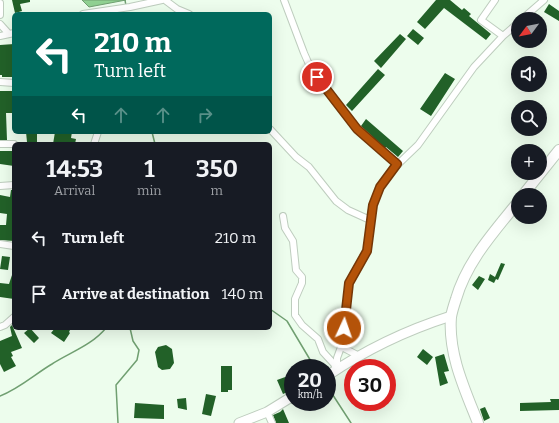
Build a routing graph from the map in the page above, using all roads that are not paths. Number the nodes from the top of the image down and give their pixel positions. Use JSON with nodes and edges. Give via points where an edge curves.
{"nodes":[{"id":1,"x":163,"y":0,"type":"edge"},
{"id":2,"x":284,"y":0,"type":"edge"},
{"id":3,"x":495,"y":0,"type":"edge"},
{"id":4,"x":544,"y":0,"type":"edge"},
{"id":5,"x":0,"y":3,"type":"edge"},
{"id":6,"x":97,"y":12,"type":"edge"},
{"id":7,"x":184,"y":12,"type":"edge"},
{"id":8,"x":530,"y":12,"type":"edge"},
{"id":9,"x":0,"y":15,"type":"edge"},
{"id":10,"x":0,"y":24,"type":"edge"},
{"id":11,"x":511,"y":29,"type":"edge"},
{"id":12,"x":12,"y":33,"type":"edge"},
{"id":13,"x":0,"y":36,"type":"edge"},
{"id":14,"x":503,"y":36,"type":"junction"},
{"id":15,"x":0,"y":82,"type":"edge"},
{"id":16,"x":12,"y":83,"type":"edge"},
{"id":17,"x":272,"y":131,"type":"edge"},
{"id":18,"x":0,"y":144,"type":"edge"},
{"id":19,"x":12,"y":144,"type":"edge"},
{"id":20,"x":559,"y":150,"type":"edge"},
{"id":21,"x":397,"y":164,"type":"junction"},
{"id":22,"x":12,"y":185,"type":"edge"},
{"id":23,"x":0,"y":186,"type":"edge"},
{"id":24,"x":529,"y":188,"type":"edge"},
{"id":25,"x":511,"y":211,"type":"edge"},
{"id":26,"x":283,"y":216,"type":"dead end"},
{"id":27,"x":370,"y":220,"type":"junction"},
{"id":28,"x":0,"y":244,"type":"edge"},
{"id":29,"x":12,"y":246,"type":"edge"},
{"id":30,"x":451,"y":316,"type":"junction"},
{"id":31,"x":12,"y":319,"type":"edge"},
{"id":32,"x":0,"y":327,"type":"edge"},
{"id":33,"x":342,"y":347,"type":"junction"},
{"id":34,"x":359,"y":356,"type":"junction"},
{"id":35,"x":338,"y":368,"type":"junction"},
{"id":36,"x":284,"y":402,"type":"edge"},
{"id":37,"x":267,"y":412,"type":"junction"},
{"id":38,"x":239,"y":423,"type":"edge"},
{"id":39,"x":272,"y":423,"type":"edge"},
{"id":40,"x":478,"y":423,"type":"edge"}],
"edges":[{"from":1,"to":6,"type":"street"},
{"from":1,"to":7,"type":"street"},
{"from":2,"to":21,"type":"street","via":[[312,71],[357,129]]},
{"from":3,"to":14,"type":"street","via":[[481,20]]},
{"from":4,"to":8,"type":"street"},
{"from":5,"to":9,"type":"street"},
{"from":10,"to":12,"type":"street"},
{"from":11,"to":14,"type":"street"},
{"from":12,"to":13,"type":"street"},
{"from":14,"to":21,"type":"street","via":[[474,67],[418,145]]},
{"from":15,"to":16,"type":"street"},
{"from":17,"to":27,"type":"street","via":[[309,167],[336,201],[348,210]]},
{"from":18,"to":19,"type":"street"},
{"from":20,"to":24,"type":"main road"},
{"from":21,"to":27,"type":"street","via":[[380,187]]},
{"from":22,"to":23,"type":"street"},
{"from":25,"to":30,"type":"main road","via":[[473,259],[460,287]]},
{"from":26,"to":35,"type":"street","via":[[285,228],[293,241],[296,270],[302,277],[296,299],[296,315],[302,325],[318,339],[323,352]]},
{"from":27,"to":33,"type":"street","via":[[367,251],[349,283]]},
{"from":28,"to":29,"type":"street"},
{"from":30,"to":34,"type":"street","via":[[421,326]]},
{"from":30,"to":40,"type":"main road","via":[[457,366]]},
{"from":31,"to":32,"type":"street"},
{"from":33,"to":34,"type":"street"},
{"from":33,"to":35,"type":"street","via":[[337,358]]},
{"from":34,"to":35,"type":"street"},
{"from":36,"to":37,"type":"street"},
{"from":37,"to":38,"type":"street"},
{"from":37,"to":39,"type":"street"}]}
